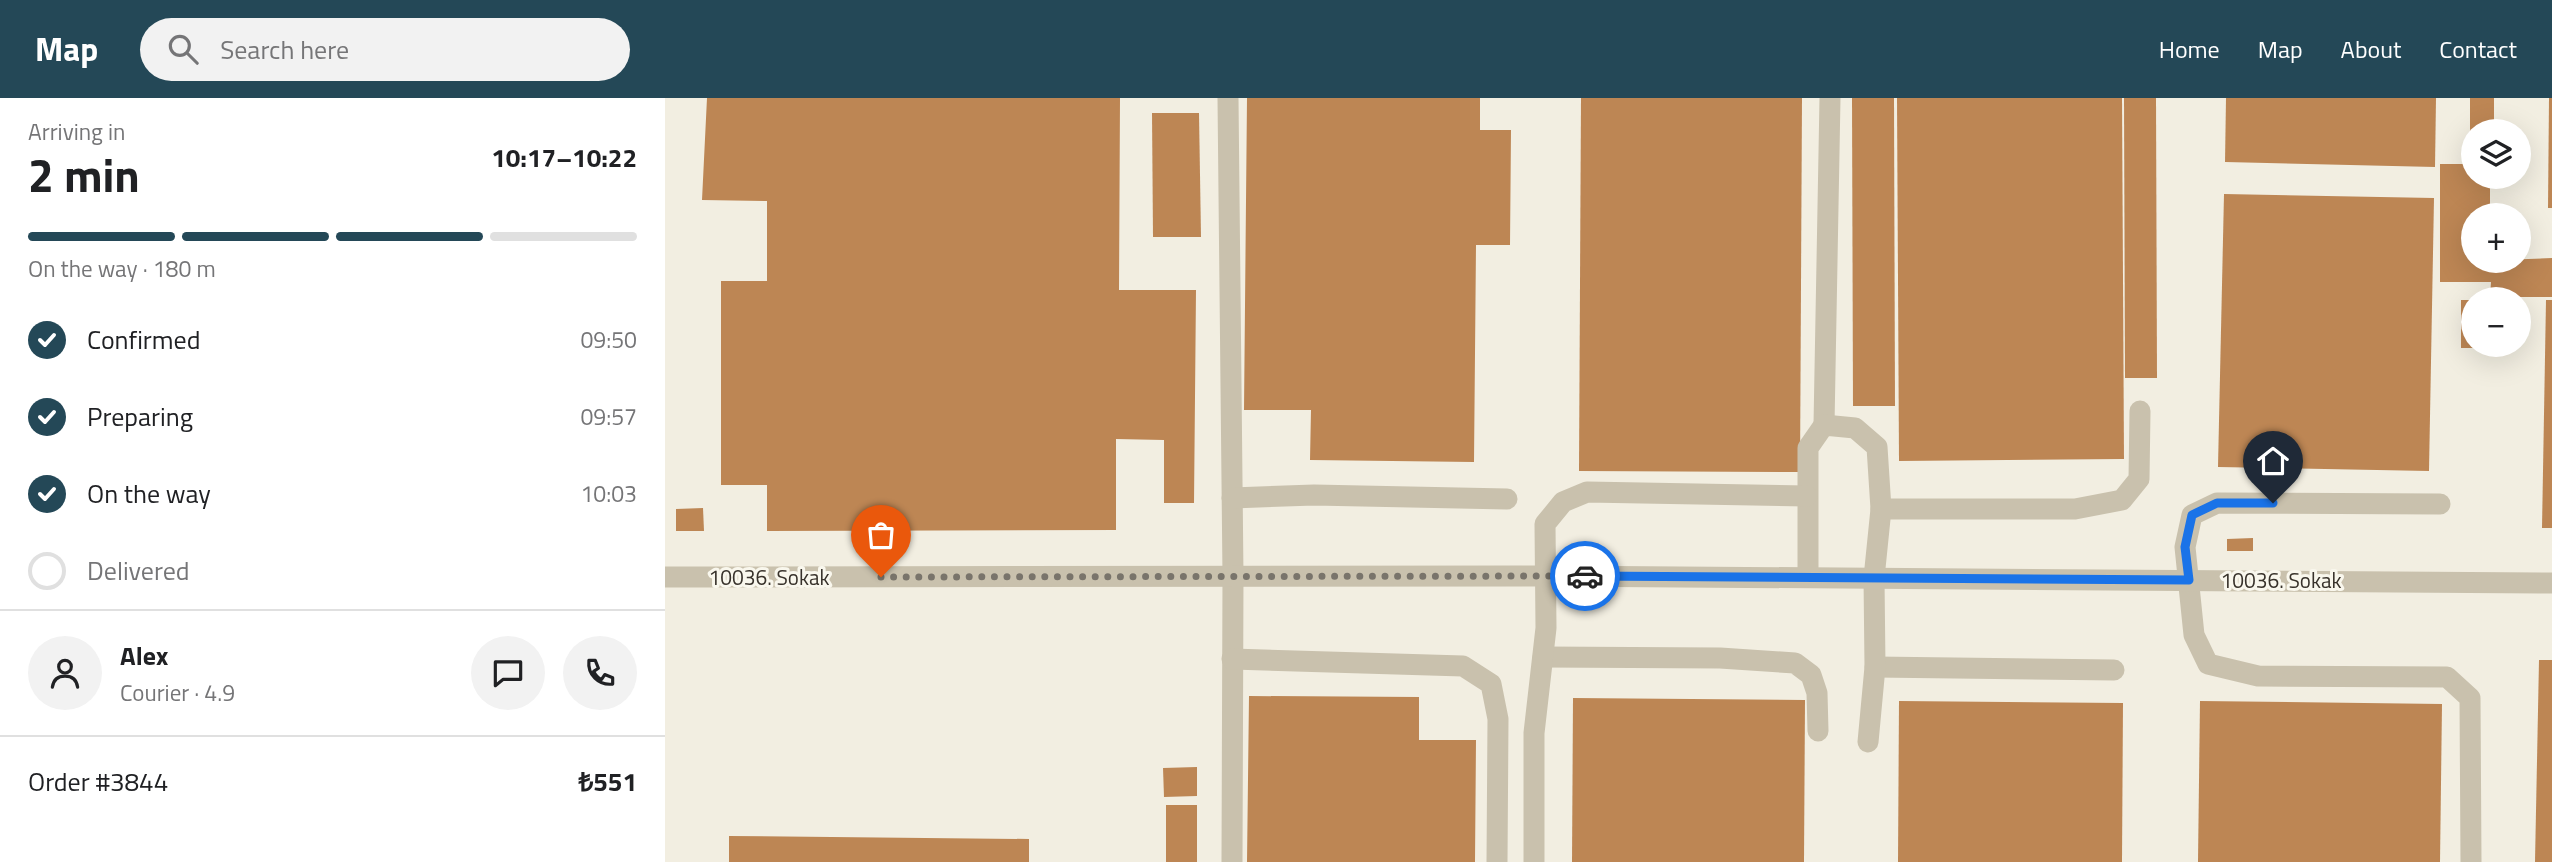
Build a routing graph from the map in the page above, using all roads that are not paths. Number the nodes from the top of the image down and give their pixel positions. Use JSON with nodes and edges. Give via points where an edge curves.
{"nodes":[{"id":1,"x":1228,"y":98,"type":"edge"},
{"id":2,"x":1830,"y":98,"type":"edge"},
{"id":3,"x":2140,"y":411,"type":"dead end"},
{"id":4,"x":1824,"y":425,"type":"junction"},
{"id":5,"x":1807,"y":496,"type":"junction"},
{"id":6,"x":1232,"y":498,"type":"junction"},
{"id":7,"x":1507,"y":499,"type":"dead end"},
{"id":8,"x":2440,"y":504,"type":"dead end"},
{"id":9,"x":1881,"y":509,"type":"junction"},
{"id":10,"x":1233,"y":576,"type":"junction"},
{"id":11,"x":1546,"y":576,"type":"junction"},
{"id":12,"x":665,"y":577,"type":"edge"},
{"id":13,"x":1808,"y":577,"type":"junction"},
{"id":14,"x":1874,"y":578,"type":"junction"},
{"id":15,"x":2189,"y":580,"type":"junction"},
{"id":16,"x":2552,"y":583,"type":"edge"},
{"id":17,"x":1543,"y":657,"type":"junction"},
{"id":18,"x":1232,"y":659,"type":"junction"},
{"id":19,"x":1875,"y":667,"type":"junction"},
{"id":20,"x":2114,"y":670,"type":"dead end"},
{"id":21,"x":1818,"y":731,"type":"dead end"},
{"id":22,"x":1868,"y":743,"type":"dead end"},
{"id":23,"x":1232,"y":862,"type":"edge"},
{"id":24,"x":1497,"y":862,"type":"edge"},
{"id":25,"x":1534,"y":862,"type":"edge"},
{"id":26,"x":2471,"y":862,"type":"edge"}],
"edges":[{"from":1,"to":6,"type":"street"},
{"from":2,"to":4,"type":"street"},
{"from":3,"to":9,"type":"street","via":[[2139,479],[2122,500],[2075,509]]},
{"from":4,"to":5,"type":"street","via":[[1808,448]]},
{"from":4,"to":9,"type":"street","via":[[1855,428],[1877,447]]},
{"from":5,"to":11,"type":"street","via":[[1587,492],[1563,502],[1545,524]]},
{"from":5,"to":13,"type":"street"},
{"from":6,"to":7,"type":"street"},
{"from":6,"to":10,"type":"street"},
{"from":8,"to":15,"type":"street","via":[[2217,503],[2192,515],[2185,547]]},
{"from":9,"to":14,"type":"street"},
{"from":10,"to":11,"type":"street","name":"10036. Sokak"},
{"from":10,"to":12,"type":"street","name":"10036. Sokak"},
{"from":10,"to":18,"type":"street"},
{"from":11,"to":13,"type":"street","name":"10036. Sokak"},
{"from":11,"to":17,"type":"street"},
{"from":13,"to":14,"type":"street","name":"10036. Sokak"},
{"from":14,"to":15,"type":"street","name":"10036. Sokak"},
{"from":14,"to":19,"type":"street"},
{"from":15,"to":16,"type":"street","name":"10036. Sokak"},
{"from":15,"to":26,"type":"street","via":[[2194,635],[2208,664],[2258,676],[2447,677],[2470,698]]},
{"from":17,"to":21,"type":"street","via":[[1795,663],[1811,675],[1817,693]]},
{"from":17,"to":25,"type":"street","via":[[1534,733]]},
{"from":18,"to":23,"type":"street"},
{"from":18,"to":24,"type":"street","via":[[1463,666],[1491,684],[1498,719]]},
{"from":19,"to":20,"type":"street"},
{"from":19,"to":22,"type":"street"}]}
